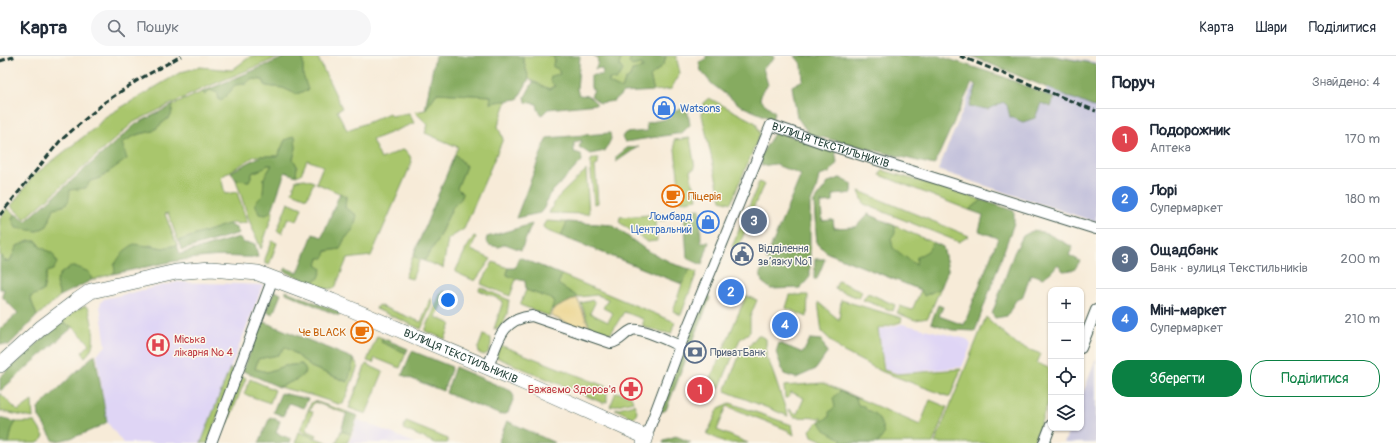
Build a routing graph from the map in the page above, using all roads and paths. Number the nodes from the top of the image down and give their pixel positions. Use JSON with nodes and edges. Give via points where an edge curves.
{"nodes":[{"id":1,"x":1096,"y":229,"type":"edge"},
{"id":2,"x":273,"y":278,"type":"junction"},
{"id":3,"x":1096,"y":310,"type":"edge"},
{"id":4,"x":1084,"y":340,"type":"edge"},
{"id":5,"x":680,"y":346,"type":"junction"},
{"id":6,"x":0,"y":365,"type":"edge"},
{"id":7,"x":488,"y":367,"type":"junction"},
{"id":8,"x":1049,"y":431,"type":"edge"},
{"id":9,"x":645,"y":440,"type":"edge"},
{"id":10,"x":211,"y":443,"type":"edge"},
{"id":11,"x":1044,"y":443,"type":"edge"}],
"edges":[{"from":1,"to":5,"type":"street","name":"ВУЛИЦЯ ТЕКСТИЛЬНИКІВ","via":[[771,125]]},
{"from":2,"to":6,"type":"street","name":"ВУЛИЦЯ ТЕКСТИЛЬНИКІВ","via":[[258,273],[211,269],[176,272],[91,291],[41,328]]},
{"from":2,"to":7,"type":"street","name":"ВУЛИЦЯ ТЕКСТИЛЬНИКІВ"},
{"from":2,"to":10,"type":"street"},
{"from":3,"to":4,"type":"street"},
{"from":5,"to":7,"type":"street","via":[[642,330],[633,330],[619,342],[611,343],[532,316],[521,317],[507,325]]},
{"from":5,"to":9,"type":"street","name":"ВУЛИЦЯ ТЕКСТИЛЬНИКІВ"},
{"from":7,"to":9,"type":"street","name":"ВУЛИЦЯ ТЕКСТИЛЬНИКІВ"},
{"from":8,"to":11,"type":"street"}]}
